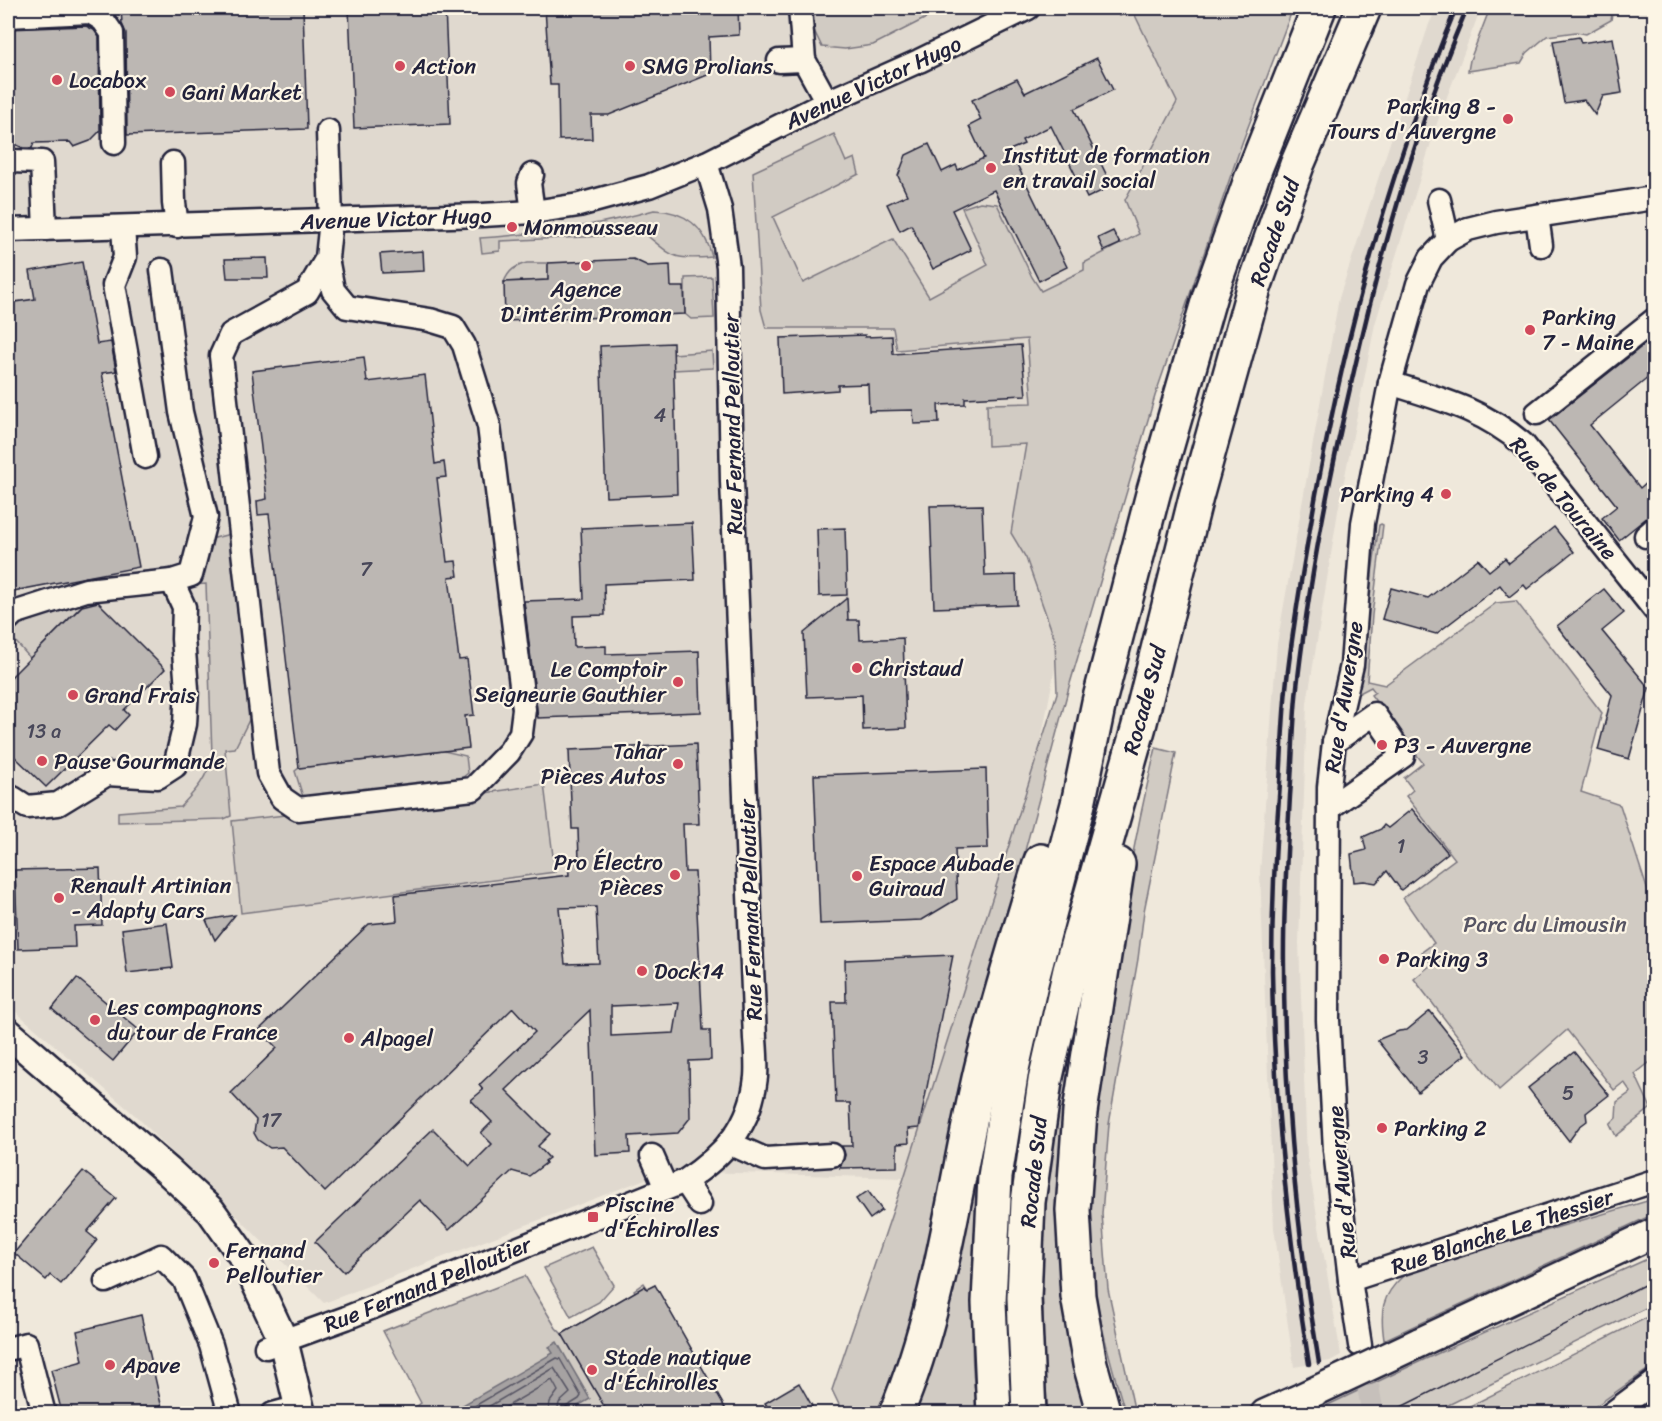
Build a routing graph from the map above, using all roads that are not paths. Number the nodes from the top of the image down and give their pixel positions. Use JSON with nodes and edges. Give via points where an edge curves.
{"nodes":[{"id":1,"x":800,"y":8,"type":"edge"},
{"id":2,"x":1028,"y":8,"type":"edge"},
{"id":3,"x":1319,"y":8,"type":"edge"},
{"id":4,"x":1363,"y":10,"type":"edge"},
{"id":5,"x":8,"y":16,"type":"edge"},
{"id":6,"x":804,"y":60,"type":"junction"},
{"id":7,"x":779,"y":61,"type":"dead end"},
{"id":8,"x":827,"y":102,"type":"junction"},
{"id":9,"x":328,"y":131,"type":"dead end"},
{"id":10,"x":114,"y":142,"type":"dead end"},
{"id":11,"x":8,"y":159,"type":"edge"},
{"id":12,"x":173,"y":163,"type":"dead end"},
{"id":13,"x":706,"y":163,"type":"junction"},
{"id":14,"x":532,"y":175,"type":"dead end"},
{"id":15,"x":1654,"y":198,"type":"edge"},
{"id":16,"x":1439,"y":200,"type":"dead end"},
{"id":17,"x":534,"y":212,"type":"junction"},
{"id":18,"x":1537,"y":216,"type":"junction"},
{"id":19,"x":331,"y":220,"type":"junction"},
{"id":20,"x":177,"y":226,"type":"junction"},
{"id":21,"x":123,"y":227,"type":"junction"},
{"id":22,"x":45,"y":229,"type":"junction"},
{"id":23,"x":8,"y":231,"type":"edge"},
{"id":24,"x":1448,"y":240,"type":"junction"},
{"id":25,"x":1541,"y":244,"type":"dead end"},
{"id":26,"x":327,"y":258,"type":"junction"},
{"id":27,"x":162,"y":270,"type":"dead end"},
{"id":28,"x":1654,"y":320,"type":"edge"},
{"id":29,"x":1390,"y":382,"type":"junction"},
{"id":30,"x":1538,"y":413,"type":"dead end"},
{"id":31,"x":145,"y":457,"type":"dead end"},
{"id":32,"x":172,"y":581,"type":"junction"},
{"id":33,"x":1654,"y":609,"type":"edge"},
{"id":34,"x":8,"y":619,"type":"edge"},
{"id":35,"x":1099,"y":702,"type":"junction"},
{"id":36,"x":1139,"y":726,"type":"junction"},
{"id":37,"x":1334,"y":742,"type":"junction"},
{"id":38,"x":8,"y":802,"type":"edge"},
{"id":39,"x":1329,"y":808,"type":"junction"},
{"id":40,"x":8,"y":1033,"type":"edge"},
{"id":41,"x":729,"y":1143,"type":"junction"},
{"id":42,"x":832,"y":1155,"type":"dead end"},
{"id":43,"x":652,"y":1156,"type":"dead end"},
{"id":44,"x":1654,"y":1181,"type":"edge"},
{"id":45,"x":676,"y":1185,"type":"junction"},
{"id":46,"x":700,"y":1204,"type":"dead end"},
{"id":47,"x":1654,"y":1233,"type":"edge"},
{"id":48,"x":1350,"y":1280,"type":"junction"},
{"id":49,"x":106,"y":1281,"type":"dead end"},
{"id":50,"x":275,"y":1344,"type":"junction"},
{"id":51,"x":1360,"y":1346,"type":"tunnel mouth"},
{"id":52,"x":8,"y":1349,"type":"edge"},
{"id":53,"x":1654,"y":1382,"type":"edge"},
{"id":54,"x":1291,"y":1406,"type":"edge"},
{"id":55,"x":44,"y":1413,"type":"edge"},
{"id":56,"x":230,"y":1413,"type":"edge"},
{"id":57,"x":285,"y":1413,"type":"edge"},
{"id":58,"x":896,"y":1413,"type":"edge"},
{"id":59,"x":994,"y":1413,"type":"edge"},
{"id":60,"x":1029,"y":1413,"type":"edge"},
{"id":61,"x":1104,"y":1413,"type":"edge"},
{"id":62,"x":1265,"y":1413,"type":"edge"},
{"id":63,"x":1611,"y":1413,"type":"edge"}],
"edges":[{"from":1,"to":6,"type":"street"},
{"from":2,"to":8,"type":"street","name":"Avenue Victor Hugo"},
{"from":3,"to":35,"type":"highway","name":"Rocade Sud","via":[[1210,295]]},
{"from":4,"to":36,"type":"highway","name":"Rocade Sud","via":[[1297,165],[1254,288],[1196,497]]},
{"from":5,"to":10,"type":"street","via":[[90,12],[103,20],[112,33]]},
{"from":6,"to":7,"type":"street"},
{"from":6,"to":8,"type":"street"},
{"from":8,"to":13,"type":"street","name":"Avenue Victor Hugo"},
{"from":9,"to":19,"type":"street"},
{"from":11,"to":22,"type":"street","via":[[42,162]]},
{"from":12,"to":20,"type":"street"},
{"from":13,"to":17,"type":"street","name":"Avenue Victor Hugo","via":[[626,194]]},
{"from":13,"to":41,"type":"street","name":"Rue Fernand Pelloutier","via":[[720,209],[728,267],[732,481],[756,1077],[739,1132]]},
{"from":14,"to":17,"type":"street","via":[[529,183]]},
{"from":15,"to":18,"type":"street","name":"Rue d'Auvergne"},
{"from":16,"to":24,"type":"street"},
{"from":17,"to":19,"type":"street","name":"Avenue Victor Hugo"},
{"from":18,"to":24,"type":"street","name":"Rue d'Auvergne","via":[[1496,222]]},
{"from":18,"to":25,"type":"street"},
{"from":19,"to":20,"type":"street","name":"Avenue Victor Hugo"},
{"from":19,"to":26,"type":"street"},
{"from":20,"to":21,"type":"street","name":"Avenue Victor Hugo"},
{"from":21,"to":22,"type":"street","name":"Avenue Victor Hugo"},
{"from":21,"to":31,"type":"street","via":[[125,257],[114,285]]},
{"from":22,"to":23,"type":"street","name":"Avenue Victor Hugo"},
{"from":24,"to":29,"type":"street","name":"Rue d'Auvergne","via":[[1431,258],[1418,284]]},
{"from":26,"to":26,"type":"street","via":[[333,290],[347,307],[453,327],[464,345],[489,426],[524,709],[521,733],[509,752],[473,789],[298,809],[282,798],[268,773],[221,356],[231,334],[307,292]]},
{"from":27,"to":32,"type":"street","via":[[182,412],[206,517],[191,575]]},
{"from":28,"to":30,"type":"street"},
{"from":29,"to":33,"type":"street","name":"Rue de Touraine","via":[[1472,410],[1505,428],[1523,444]]},
{"from":29,"to":37,"type":"street","name":"Rue d'Auvergne","via":[[1363,523],[1352,664]]},
{"from":32,"to":34,"type":"street","via":[[86,590],[14,613]]},
{"from":32,"to":38,"type":"street","via":[[184,607],[187,689],[185,724],[175,766],[158,777],[107,774],[58,804],[27,807],[13,798]]},
{"from":35,"to":58,"type":"highway","via":[[1077,737],[1011,958],[981,1070],[930,1311]]},
{"from":35,"to":59,"type":"highway","name":"Rocade Sud","via":[[1078,804],[1024,1013],[1001,1135],[989,1302]]},
{"from":36,"to":60,"type":"highway","name":"Rocade Sud","via":[[1070,970],[1036,1137],[1025,1251]]},
{"from":36,"to":61,"type":"highway","via":[[1080,1112],[1074,1190],[1078,1296],[1090,1364]]},
{"from":37,"to":39,"type":"street","name":"Rue d'Auvergne"},
{"from":37,"to":39,"type":"street","via":[[1374,714],[1403,756]]},
{"from":39,"to":48,"type":"street","name":"Rue d'Auvergne","via":[[1328,1020],[1335,1150]]},
{"from":40,"to":50,"type":"main road","via":[[211,1211],[245,1259]]},
{"from":41,"to":42,"type":"street","via":[[765,1159]]},
{"from":41,"to":45,"type":"street","name":"Rue Fernand Pelloutier","via":[[709,1165]]},
{"from":43,"to":45,"type":"street"},
{"from":44,"to":48,"type":"street","name":"Rue Blanche Le Thessier"},
{"from":45,"to":46,"type":"street"},
{"from":45,"to":50,"type":"street","name":"Rue Fernand Pelloutier"},
{"from":47,"to":54,"type":"main road","bridge":true},
{"from":48,"to":51,"type":"street","name":"Rue d'Auvergne"},
{"from":49,"to":56,"type":"street","via":[[161,1256],[184,1279],[211,1345]]},
{"from":50,"to":57,"type":"main road"},
{"from":52,"to":55,"type":"street","via":[[26,1344]]},
{"from":53,"to":63,"type":"street"},
{"from":54,"to":62,"type":"main road"}]}
